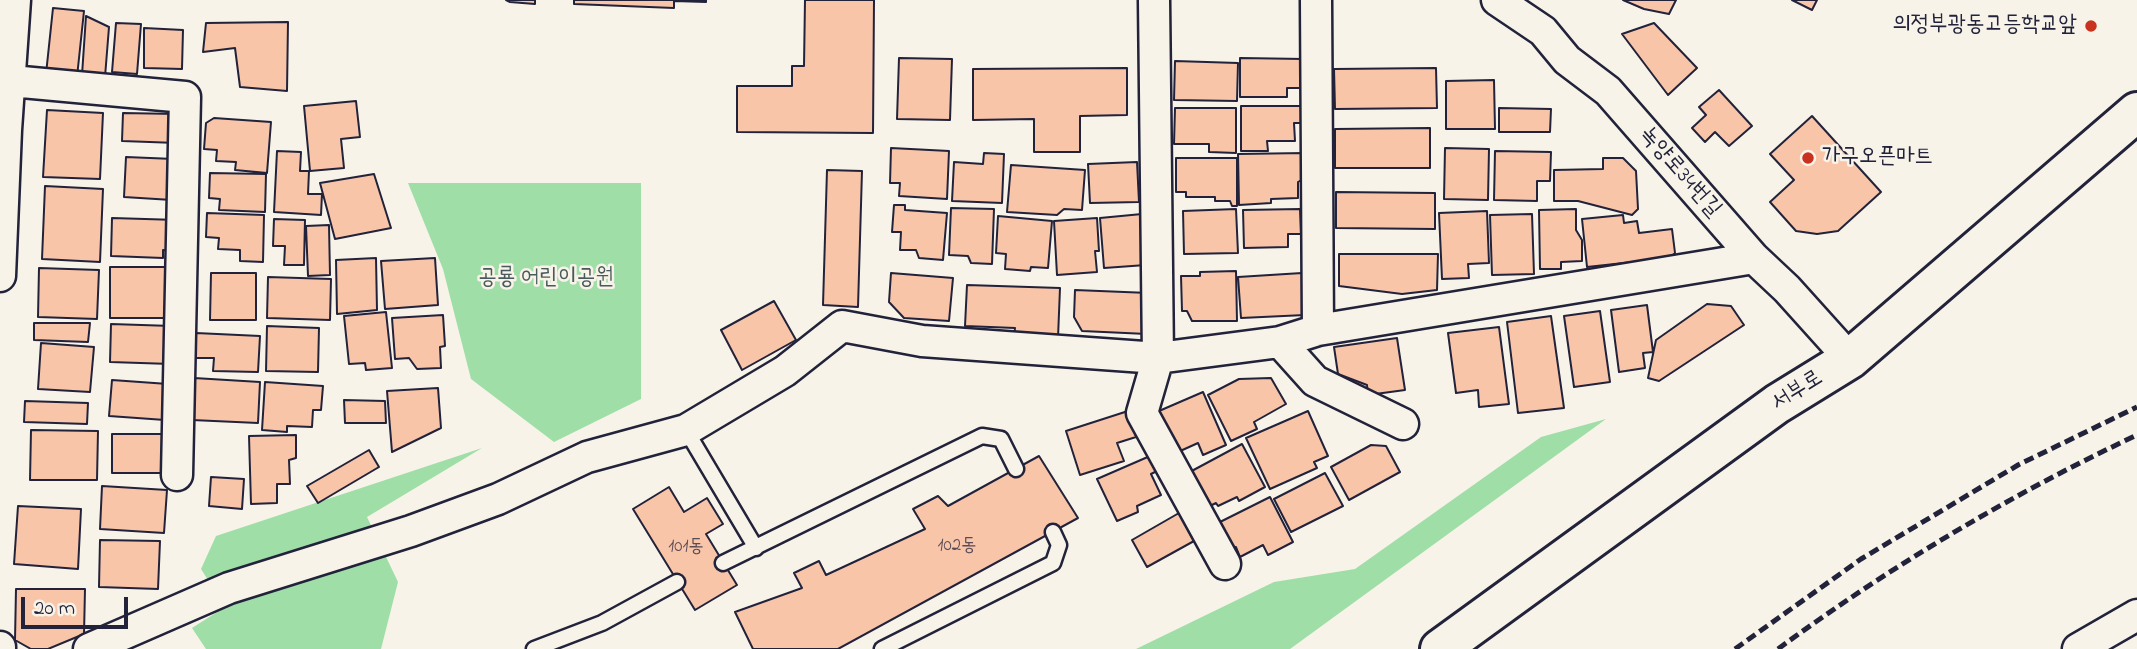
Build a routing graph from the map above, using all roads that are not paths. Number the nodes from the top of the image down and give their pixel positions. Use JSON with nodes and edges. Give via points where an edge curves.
{"nodes":[{"id":1,"x":15,"y":0,"type":"edge"},
{"id":2,"x":1154,"y":0,"type":"edge"},
{"id":3,"x":1316,"y":0,"type":"edge"},
{"id":4,"x":1497,"y":0,"type":"edge"},
{"id":5,"x":11,"y":81,"type":"junction"},
{"id":6,"x":2137,"y":112,"type":"edge"},
{"id":7,"x":3,"y":129,"type":"edge"},
{"id":8,"x":1,"y":241,"type":"edge"},
{"id":9,"x":1754,"y":258,"type":"junction"},
{"id":10,"x":0,"y":276,"type":"edge"},
{"id":11,"x":1318,"y":330,"type":"junction"},
{"id":12,"x":1280,"y":342,"type":"junction"},
{"id":13,"x":1157,"y":358,"type":"junction"},
{"id":14,"x":1850,"y":359,"type":"junction"},
{"id":15,"x":1403,"y":424,"type":"dead end"},
{"id":16,"x":686,"y":430,"type":"junction"},
{"id":17,"x":1016,"y":469,"type":"dead end"},
{"id":18,"x":177,"y":475,"type":"dead end"},
{"id":19,"x":1053,"y":532,"type":"dead end"},
{"id":20,"x":756,"y":548,"type":"junction"},
{"id":21,"x":723,"y":563,"type":"dead end"},
{"id":22,"x":1225,"y":564,"type":"dead end"},
{"id":23,"x":677,"y":582,"type":"dead end"},
{"id":24,"x":2137,"y":615,"type":"edge"},
{"id":25,"x":89,"y":649,"type":"edge"},
{"id":26,"x":534,"y":649,"type":"edge"},
{"id":27,"x":882,"y":649,"type":"edge"},
{"id":28,"x":1440,"y":649,"type":"edge"},
{"id":29,"x":2078,"y":649,"type":"edge"}],
"edges":[{"from":1,"to":5,"type":"street"},
{"from":2,"to":13,"type":"street"},
{"from":3,"to":11,"type":"street"},
{"from":4,"to":9,"type":"street","name":"녹양로34번길","via":[[1543,32],[1567,61],[1608,91]]},
{"from":5,"to":7,"type":"street"},
{"from":5,"to":18,"type":"street","via":[[185,97]]},
{"from":6,"to":14,"type":"main road","name":"서부로"},
{"from":7,"to":8,"type":"street"},
{"from":8,"to":10,"type":"street"},
{"from":9,"to":11,"type":"street"},
{"from":9,"to":14,"type":"street","name":"녹양로34번길"},
{"from":11,"to":12,"type":"street"},
{"from":12,"to":13,"type":"street"},
{"from":12,"to":15,"type":"street","via":[[1315,381]]},
{"from":13,"to":16,"type":"street","via":[[922,341],[842,326],[785,371]]},
{"from":13,"to":22,"type":"street","via":[[1142,413]]},
{"from":14,"to":28,"type":"main road","name":"서부로","via":[[1777,404]]},
{"from":16,"to":20,"type":"lane"},
{"from":16,"to":25,"type":"street","via":[[587,457],[498,499],[411,531],[229,587]]},
{"from":17,"to":20,"type":"lane","via":[[1001,439],[982,436]]},
{"from":19,"to":27,"type":"lane","via":[[1059,545],[1054,563]]},
{"from":20,"to":21,"type":"lane"},
{"from":23,"to":26,"type":"lane","via":[[602,622]]},
{"from":24,"to":29,"type":"street"}]}
